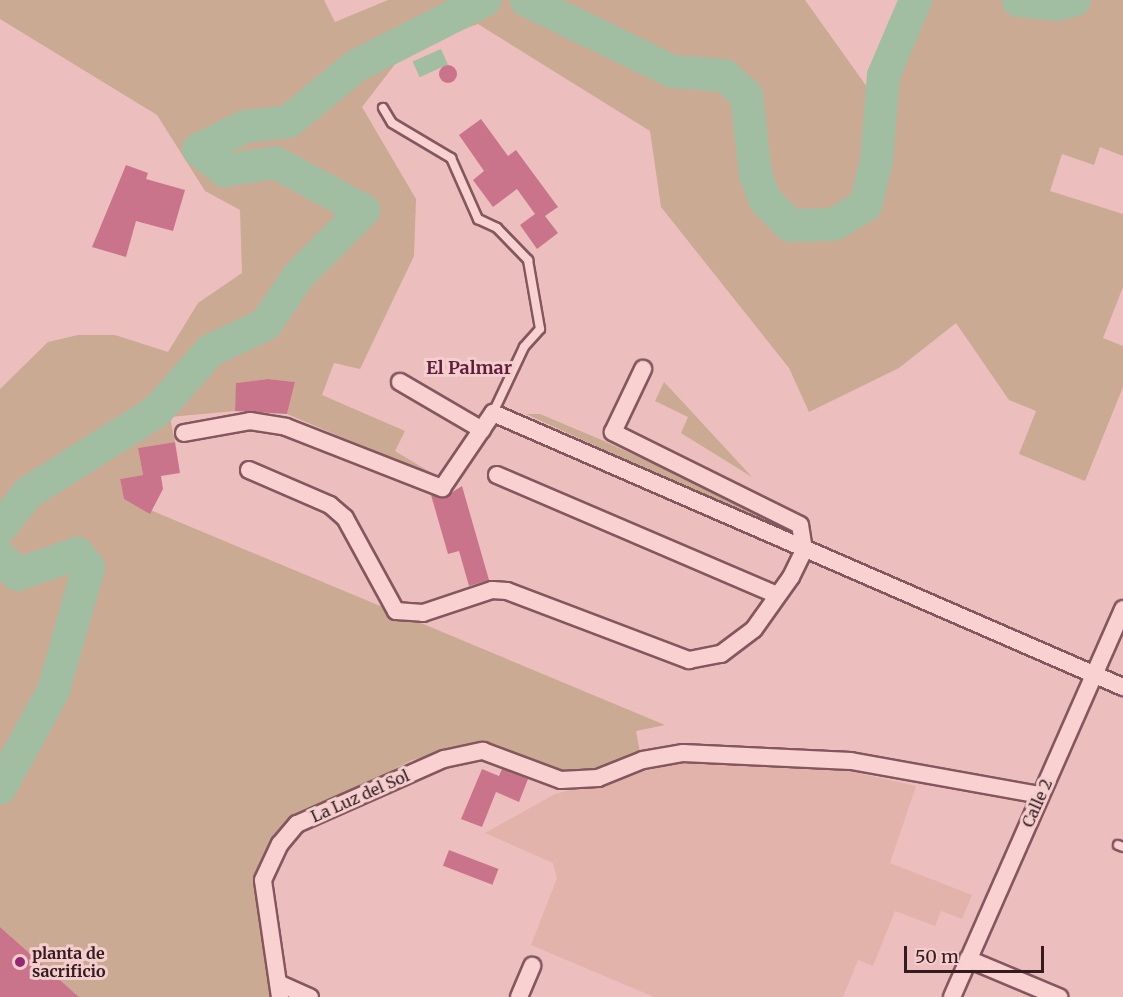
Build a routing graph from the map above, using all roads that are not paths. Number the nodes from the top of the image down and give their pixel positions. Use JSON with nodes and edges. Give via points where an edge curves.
{"nodes":[{"id":1,"x":383,"y":108,"type":"dead end"},
{"id":2,"x":643,"y":369,"type":"dead end"},
{"id":3,"x":400,"y":382,"type":"dead end"},
{"id":4,"x":493,"y":413,"type":"junction"},
{"id":5,"x":482,"y":430,"type":"junction"},
{"id":6,"x":184,"y":433,"type":"dead end"},
{"id":7,"x":249,"y":470,"type":"dead end"},
{"id":8,"x":496,"y":475,"type":"dead end"},
{"id":9,"x":804,"y":550,"type":"junction"},
{"id":10,"x":777,"y":595,"type":"junction"},
{"id":11,"x":1123,"y":609,"type":"edge"},
{"id":12,"x":1096,"y":675,"type":"junction"},
{"id":13,"x":1123,"y":687,"type":"edge"},
{"id":14,"x":1040,"y":795,"type":"junction"},
{"id":15,"x":968,"y":959,"type":"junction"},
{"id":16,"x":532,"y":966,"type":"dead end"},
{"id":17,"x":279,"y":990,"type":"edge"},
{"id":18,"x":309,"y":997,"type":"edge"},
{"id":19,"x":519,"y":997,"type":"edge"},
{"id":20,"x":952,"y":997,"type":"edge"},
{"id":21,"x":1059,"y":997,"type":"edge"}],
"edges":[{"from":1,"to":4,"type":"lane","via":[[392,123],[451,158],[478,219],[497,228],[528,260],[540,328],[537,339],[524,347]]},
{"from":2,"to":9,"type":"street","via":[[613,432],[800,525]]},
{"from":3,"to":5,"type":"street"},
{"from":4,"to":5,"type":"street"},
{"from":4,"to":9,"type":"street"},
{"from":5,"to":6,"type":"street","via":[[442,488],[286,427],[250,422]]},
{"from":7,"to":10,"type":"street","via":[[330,505],[345,518],[396,610],[407,614],[507,591],[689,660],[721,654],[754,629]]},
{"from":8,"to":10,"type":"street"},
{"from":9,"to":10,"type":"street"},
{"from":9,"to":12,"type":"street"},
{"from":11,"to":12,"type":"street","name":"Calle 2"},
{"from":12,"to":13,"type":"street"},
{"from":12,"to":14,"type":"street","name":"Calle 2"},
{"from":14,"to":15,"type":"street","name":"Calle 2"},
{"from":14,"to":17,"type":"street","name":"La Luz del Sol","via":[[851,761],[683,753],[643,760],[598,778],[561,780],[483,751],[444,759],[297,824],[280,844],[263,880]]},
{"from":15,"to":20,"type":"street","name":"Calle 2"},
{"from":15,"to":21,"type":"street"},
{"from":16,"to":19,"type":"street"},
{"from":17,"to":18,"type":"street"}]}
